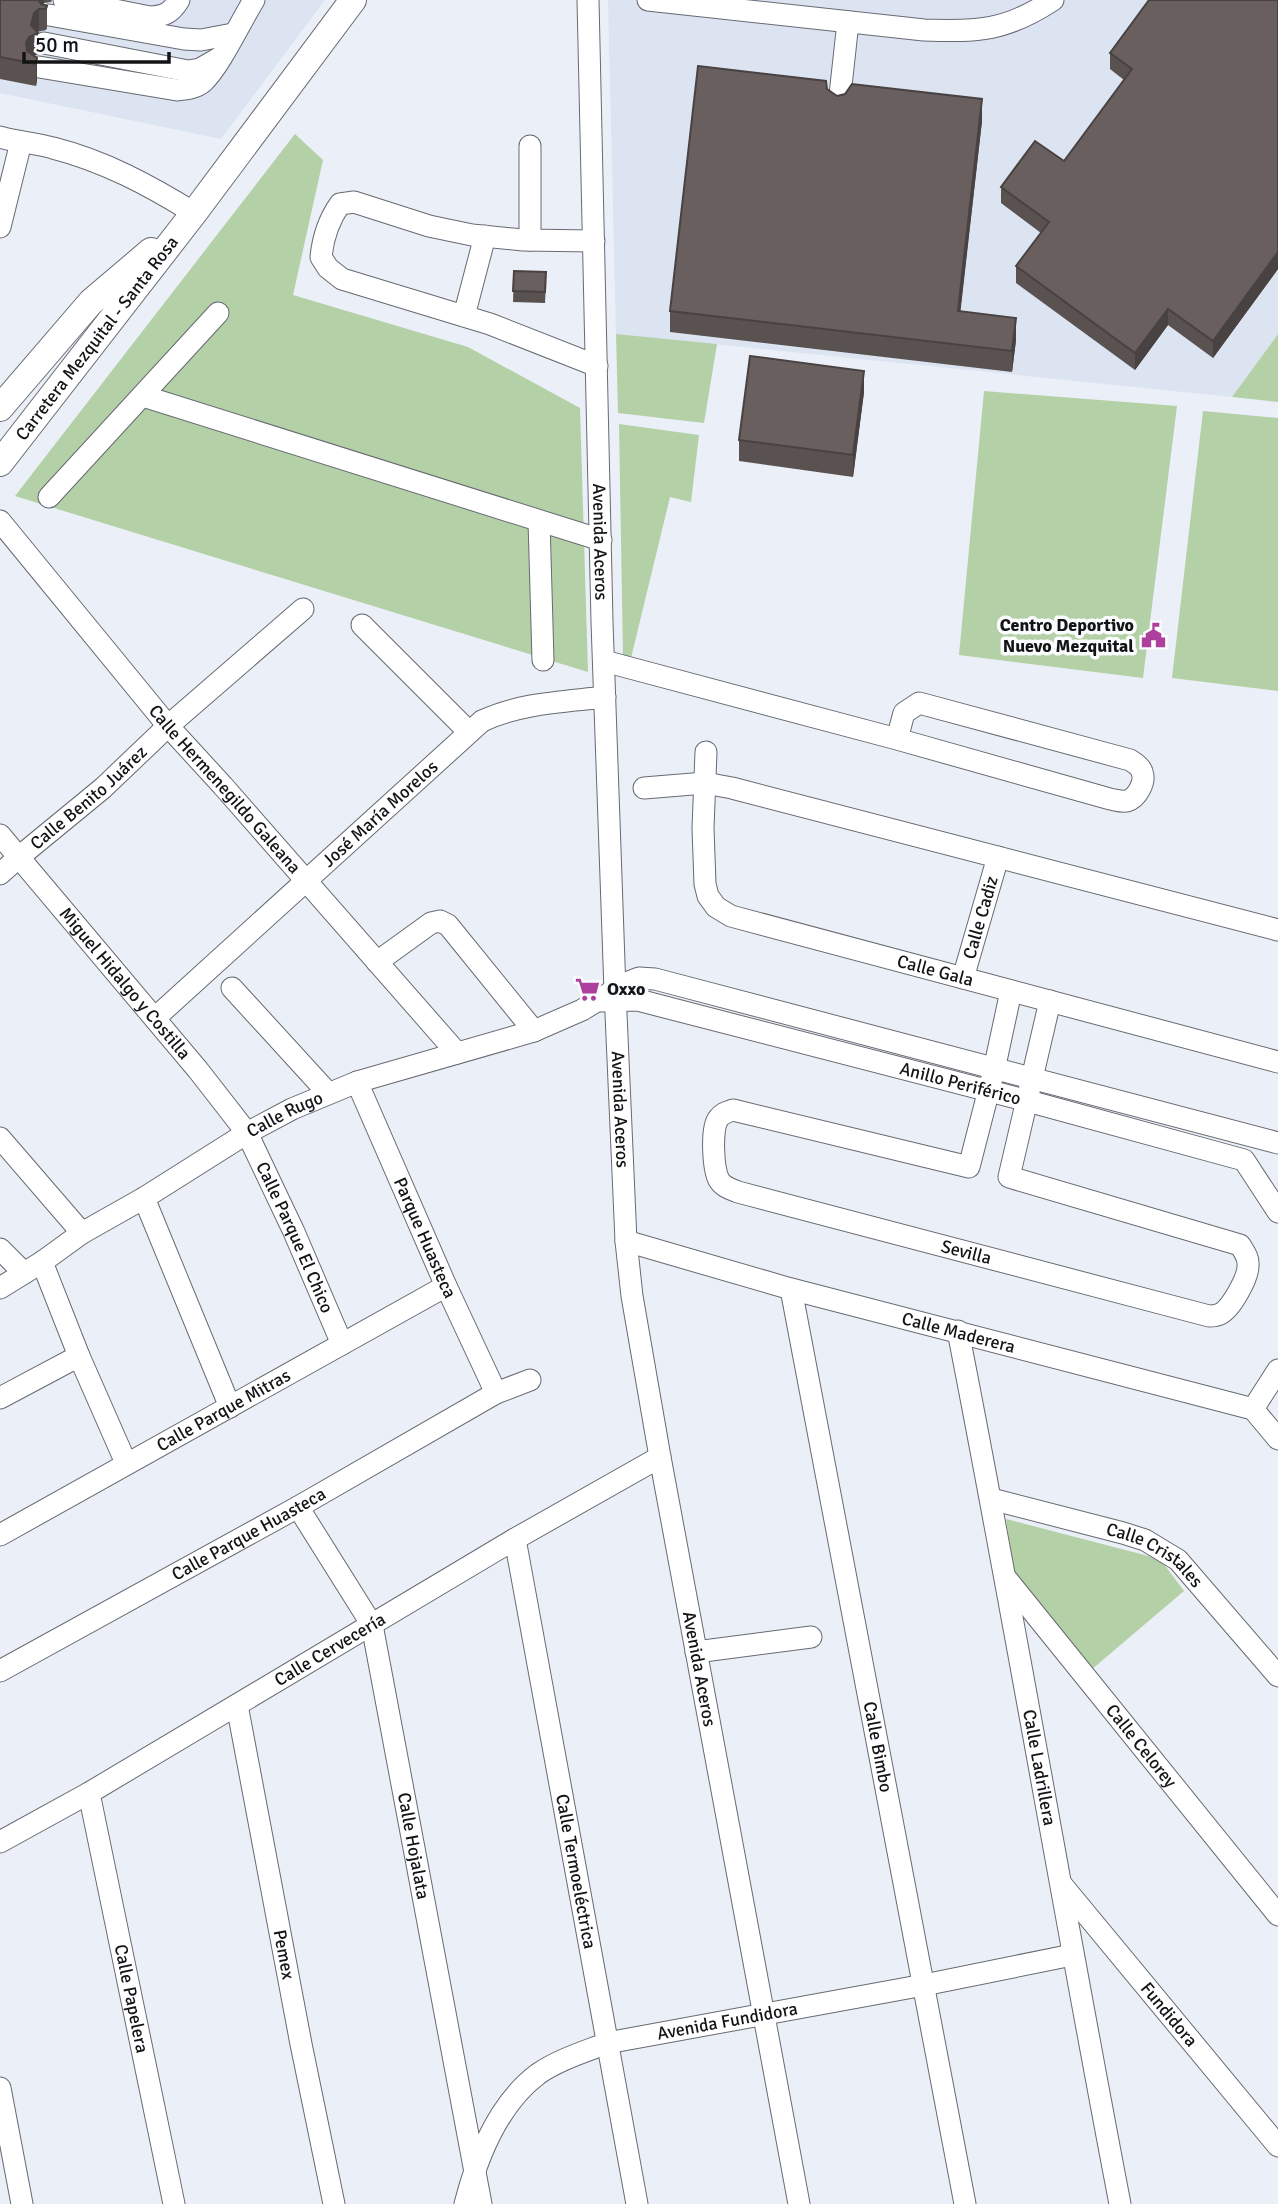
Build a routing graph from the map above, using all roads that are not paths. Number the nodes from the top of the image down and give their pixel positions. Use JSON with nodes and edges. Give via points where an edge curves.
{"nodes":[{"id":1,"x":179,"y":0,"type":"edge"},
{"id":2,"x":254,"y":0,"type":"edge"},
{"id":3,"x":353,"y":0,"type":"edge"},
{"id":4,"x":588,"y":0,"type":"edge"},
{"id":5,"x":648,"y":0,"type":"edge"},
{"id":6,"x":1053,"y":0,"type":"edge"},
{"id":7,"x":56,"y":7,"type":"edge"},
{"id":8,"x":848,"y":22,"type":"junction"},
{"id":9,"x":233,"y":34,"type":"junction"},
{"id":10,"x":44,"y":43,"type":"dead end"},
{"id":11,"x":220,"y":57,"type":"junction"},
{"id":12,"x":40,"y":67,"type":"edge"},
{"id":13,"x":839,"y":104,"type":"edge"},
{"id":14,"x":10,"y":140,"type":"edge"},
{"id":15,"x":530,"y":146,"type":"dead end"},
{"id":16,"x":4,"y":190,"type":"edge"},
{"id":17,"x":194,"y":213,"type":"junction"},
{"id":18,"x":0,"y":226,"type":"edge"},
{"id":19,"x":485,"y":236,"type":"junction"},
{"id":20,"x":530,"y":240,"type":"junction"},
{"id":21,"x":594,"y":241,"type":"junction"},
{"id":22,"x":218,"y":313,"type":"dead end"},
{"id":23,"x":464,"y":316,"type":"junction"},
{"id":24,"x":597,"y":366,"type":"junction"},
{"id":25,"x":143,"y":396,"type":"junction"},
{"id":26,"x":0,"y":408,"type":"edge"},
{"id":27,"x":0,"y":463,"type":"edge"},
{"id":28,"x":49,"y":497,"type":"dead end"},
{"id":29,"x":0,"y":521,"type":"edge"},
{"id":30,"x":539,"y":521,"type":"junction"},
{"id":31,"x":601,"y":540,"type":"junction"},
{"id":32,"x":303,"y":608,"type":"dead end"},
{"id":33,"x":362,"y":625,"type":"dead end"},
{"id":34,"x":543,"y":660,"type":"dead end"},
{"id":35,"x":604,"y":661,"type":"junction"},
{"id":36,"x":605,"y":697,"type":"junction"},
{"id":37,"x":168,"y":726,"type":"junction"},
{"id":38,"x":469,"y":732,"type":"junction"},
{"id":39,"x":897,"y":739,"type":"junction"},
{"id":40,"x":706,"y":752,"type":"dead end"},
{"id":41,"x":705,"y":783,"type":"junction"},
{"id":42,"x":643,"y":788,"type":"dead end"},
{"id":43,"x":0,"y":835,"type":"edge"},
{"id":44,"x":19,"y":857,"type":"junction"},
{"id":45,"x":998,"y":857,"type":"junction"},
{"id":46,"x":0,"y":874,"type":"edge"},
{"id":47,"x":306,"y":881,"type":"junction"},
{"id":48,"x":1278,"y":930,"type":"edge"},
{"id":49,"x":377,"y":962,"type":"junction"},
{"id":50,"x":963,"y":978,"type":"junction"},
{"id":51,"x":232,"y":988,"type":"dead end"},
{"id":52,"x":1011,"y":991,"type":"junction"},
{"id":53,"x":609,"y":997,"type":"junction"},
{"id":54,"x":1051,"y":1001,"type":"junction"},
{"id":55,"x":738,"y":1003,"type":"junction"},
{"id":56,"x":155,"y":1018,"type":"junction"},
{"id":57,"x":733,"y":1025,"type":"junction"},
{"id":58,"x":534,"y":1031,"type":"junction"},
{"id":59,"x":457,"y":1053,"type":"junction"},
{"id":60,"x":1278,"y":1062,"type":"edge"},
{"id":61,"x":991,"y":1080,"type":"junction"},
{"id":62,"x":357,"y":1082,"type":"junction"},
{"id":63,"x":1030,"y":1090,"type":"junction"},
{"id":64,"x":328,"y":1093,"type":"junction"},
{"id":65,"x":247,"y":1133,"type":"junction"},
{"id":66,"x":1253,"y":1137,"type":"junction"},
{"id":67,"x":0,"y":1138,"type":"edge"},
{"id":68,"x":1278,"y":1143,"type":"edge"},
{"id":69,"x":1244,"y":1160,"type":"junction"},
{"id":70,"x":144,"y":1198,"type":"junction"},
{"id":71,"x":1278,"y":1212,"type":"edge"},
{"id":72,"x":82,"y":1233,"type":"junction"},
{"id":73,"x":626,"y":1241,"type":"junction"},
{"id":74,"x":0,"y":1250,"type":"edge"},
{"id":75,"x":33,"y":1267,"type":"junction"},
{"id":76,"x":446,"y":1286,"type":"junction"},
{"id":77,"x":0,"y":1288,"type":"edge"},
{"id":78,"x":791,"y":1289,"type":"junction"},
{"id":79,"x":958,"y":1331,"type":"junction"},
{"id":80,"x":342,"y":1344,"type":"junction"},
{"id":81,"x":79,"y":1356,"type":"junction"},
{"id":82,"x":1278,"y":1370,"type":"edge"},
{"id":83,"x":530,"y":1380,"type":"dead end"},
{"id":84,"x":496,"y":1393,"type":"junction"},
{"id":85,"x":0,"y":1398,"type":"edge"},
{"id":86,"x":230,"y":1407,"type":"junction"},
{"id":87,"x":1253,"y":1409,"type":"junction"},
{"id":88,"x":1278,"y":1439,"type":"edge"},
{"id":89,"x":660,"y":1457,"type":"junction"},
{"id":90,"x":126,"y":1463,"type":"junction"},
{"id":91,"x":991,"y":1499,"type":"junction"},
{"id":92,"x":298,"y":1507,"type":"junction"},
{"id":93,"x":0,"y":1535,"type":"edge"},
{"id":94,"x":515,"y":1538,"type":"junction"},
{"id":95,"x":1004,"y":1576,"type":"junction"},
{"id":96,"x":372,"y":1625,"type":"junction"},
{"id":97,"x":811,"y":1637,"type":"dead end"},
{"id":98,"x":696,"y":1652,"type":"junction"},
{"id":99,"x":0,"y":1671,"type":"edge"},
{"id":100,"x":1278,"y":1676,"type":"edge"},
{"id":101,"x":237,"y":1705,"type":"junction"},
{"id":102,"x":89,"y":1793,"type":"junction"},
{"id":103,"x":0,"y":1842,"type":"edge"},
{"id":104,"x":1060,"y":1883,"type":"junction"},
{"id":105,"x":1278,"y":1915,"type":"edge"},
{"id":106,"x":1072,"y":1955,"type":"junction"},
{"id":107,"x":924,"y":1985,"type":"junction"},
{"id":108,"x":763,"y":2013,"type":"junction"},
{"id":109,"x":607,"y":2043,"type":"junction"},
{"id":110,"x":0,"y":2088,"type":"edge"},
{"id":111,"x":1278,"y":2146,"type":"edge"},
{"id":112,"x":474,"y":2169,"type":"junction"},
{"id":113,"x":22,"y":2204,"type":"edge"},
{"id":114,"x":174,"y":2204,"type":"edge"},
{"id":115,"x":334,"y":2204,"type":"edge"},
{"id":116,"x":465,"y":2204,"type":"edge"},
{"id":117,"x":481,"y":2204,"type":"edge"},
{"id":118,"x":636,"y":2204,"type":"edge"},
{"id":119,"x":799,"y":2204,"type":"edge"},
{"id":120,"x":965,"y":2204,"type":"edge"},
{"id":121,"x":1120,"y":2204,"type":"edge"}],
"edges":[{"from":1,"to":7,"type":"street","via":[[165,16],[150,17]]},
{"from":2,"to":9,"type":"street"},
{"from":3,"to":17,"type":"main road","name":"Carretera Mezquital - Santa Rosa"},
{"from":4,"to":21,"type":"street","name":"Avenida Aceros"},
{"from":5,"to":8,"type":"street"},
{"from":6,"to":8,"type":"street","via":[[990,29],[962,32]]},
{"from":7,"to":9,"type":"street","via":[[184,39]]},
{"from":8,"to":13,"type":"street"},
{"from":9,"to":11,"type":"street"},
{"from":10,"to":11,"type":"street","via":[[188,71]]},
{"from":11,"to":12,"type":"street","via":[[203,82],[177,90]]},
{"from":14,"to":16,"type":"street"},
{"from":14,"to":17,"type":"street","via":[[98,162],[136,178]]},
{"from":15,"to":20,"type":"street"},
{"from":16,"to":18,"type":"street"},
{"from":17,"to":26,"type":"main road","name":"Carretera Mezquital - Santa Rosa","via":[[91,302]]},
{"from":17,"to":27,"type":"main road","name":"Carretera Mezquital - Santa Rosa"},
{"from":19,"to":20,"type":"street"},
{"from":19,"to":23,"type":"street"},
{"from":19,"to":23,"type":"street","via":[[429,226],[354,202],[340,204],[322,241],[321,257],[342,279]]},
{"from":20,"to":21,"type":"street"},
{"from":21,"to":24,"type":"street","name":"Avenida Aceros"},
{"from":22,"to":25,"type":"street"},
{"from":23,"to":24,"type":"street"},
{"from":24,"to":31,"type":"street","name":"Avenida Aceros"},
{"from":25,"to":28,"type":"street"},
{"from":25,"to":30,"type":"street"},
{"from":29,"to":37,"type":"street","name":"Calle Hermenegildo Galeana"},
{"from":30,"to":31,"type":"street"},
{"from":30,"to":34,"type":"street"},
{"from":31,"to":35,"type":"street","name":"Avenida Aceros"},
{"from":32,"to":37,"type":"street","name":"Calle Benito Juárez"},
{"from":33,"to":38,"type":"street"},
{"from":35,"to":36,"type":"street","name":"Avenida Aceros"},
{"from":35,"to":39,"type":"street"},
{"from":36,"to":38,"type":"street","name":"José María Morelos","via":[[516,708],[482,721]]},
{"from":36,"to":53,"type":"street","name":"Avenida Aceros"},
{"from":37,"to":44,"type":"street","name":"Calle Benito Juárez","via":[[103,789]]},
{"from":37,"to":47,"type":"street","name":"Calle Hermenegildo Galeana"},
{"from":38,"to":47,"type":"street","name":"José María Morelos"},
{"from":39,"to":39,"type":"street","via":[[1124,802],[1133,798],[1142,783],[1143,773],[1130,760],[919,703],[904,713]]},
{"from":40,"to":41,"type":"street","name":"Calle Gala"},
{"from":41,"to":42,"type":"street"},
{"from":41,"to":45,"type":"street"},
{"from":41,"to":50,"type":"street","name":"Calle Gala","via":[[705,884],[716,906],[732,916]]},
{"from":43,"to":44,"type":"street","name":"Miguel Hidalgo y Costilla"},
{"from":44,"to":46,"type":"street","name":"Calle Benito Juárez"},
{"from":44,"to":56,"type":"street","name":"Miguel Hidalgo y Costilla"},
{"from":45,"to":48,"type":"street"},
{"from":45,"to":50,"type":"street","name":"Calle Cadiz"},
{"from":47,"to":49,"type":"street","name":"Calle Hermenegildo Galeana"},
{"from":47,"to":56,"type":"street","name":"José María Morelos"},
{"from":49,"to":58,"type":"street","via":[[431,923],[448,925]]},
{"from":49,"to":59,"type":"street","name":"Calle Hermenegildo Galeana"},
{"from":50,"to":52,"type":"street","name":"Calle Gala"},
{"from":51,"to":64,"type":"street"},
{"from":52,"to":54,"type":"street","name":"Calle Gala"},
{"from":52,"to":61,"type":"street"},
{"from":53,"to":55,"type":"street","name":"Anillo Periférico","via":[[639,978]]},
{"from":53,"to":57,"type":"street","name":"Anillo Periférico"},
{"from":53,"to":58,"type":"street","name":"Calle Rugo"},
{"from":53,"to":73,"type":"street","name":"Avenida Aceros"},
{"from":54,"to":60,"type":"street","name":"Calle Gala"},
{"from":54,"to":63,"type":"street"},
{"from":55,"to":57,"type":"street"},
{"from":55,"to":61,"type":"street","name":"Anillo Periférico"},
{"from":56,"to":65,"type":"street","name":"Miguel Hidalgo y Costilla"},
{"from":57,"to":61,"type":"street","name":"Anillo Periférico"},
{"from":58,"to":59,"type":"street","name":"Calle Rugo"},
{"from":59,"to":62,"type":"street","name":"Calle Rugo"},
{"from":61,"to":63,"type":"street","name":"Anillo Periférico"},
{"from":61,"to":63,"type":"street","name":"Sevilla","via":[[969,1167],[733,1110],[724,1112],[715,1129],[719,1179],[738,1192],[1209,1316],[1227,1309],[1248,1269],[1248,1257],[1240,1245],[1009,1177]]},
{"from":62,"to":64,"type":"street","name":"Calle Rugo"},
{"from":62,"to":76,"type":"street","name":"Parque Huasteca"},
{"from":63,"to":66,"type":"street","name":"Anillo Periférico"},
{"from":63,"to":69,"type":"street","name":"Anillo Periférico"},
{"from":64,"to":65,"type":"street","name":"Calle Rugo"},
{"from":65,"to":70,"type":"street","name":"Calle Rugo"},
{"from":65,"to":80,"type":"street","name":"Calle Parque El Chico"},
{"from":66,"to":68,"type":"street","name":"Anillo Periférico"},
{"from":66,"to":69,"type":"street"},
{"from":67,"to":72,"type":"street"},
{"from":69,"to":71,"type":"street"},
{"from":70,"to":72,"type":"street","name":"Calle Rugo"},
{"from":70,"to":86,"type":"street"},
{"from":72,"to":75,"type":"street","name":"Calle Rugo"},
{"from":73,"to":78,"type":"street","name":"Calle Maderera"},
{"from":73,"to":89,"type":"street","name":"Avenida Aceros"},
{"from":74,"to":75,"type":"street"},
{"from":75,"to":77,"type":"street","name":"Calle Rugo"},
{"from":75,"to":81,"type":"street"},
{"from":76,"to":80,"type":"street","name":"Calle Parque Mitras"},
{"from":76,"to":84,"type":"street","name":"Parque Huasteca"},
{"from":78,"to":79,"type":"street","name":"Calle Maderera"},
{"from":78,"to":107,"type":"street","name":"Calle Bimbo"},
{"from":79,"to":87,"type":"street","name":"Calle Maderera"},
{"from":79,"to":91,"type":"street","name":"Calle Ladrillera"},
{"from":80,"to":86,"type":"street","name":"Calle Parque Mitras"},
{"from":81,"to":85,"type":"street"},
{"from":81,"to":90,"type":"street"},
{"from":82,"to":87,"type":"street"},
{"from":83,"to":84,"type":"street","name":"Calle Parque Huasteca"},
{"from":84,"to":92,"type":"street","name":"Calle Parque Huasteca"},
{"from":86,"to":90,"type":"street","name":"Calle Parque Mitras"},
{"from":87,"to":88,"type":"street"},
{"from":89,"to":94,"type":"street","name":"Calle Cervecería"},
{"from":89,"to":98,"type":"street","name":"Avenida Aceros"},
{"from":90,"to":93,"type":"street","name":"Calle Parque Mitras"},
{"from":91,"to":95,"type":"street","name":"Calle Ladrillera"},
{"from":91,"to":100,"type":"street","name":"Calle Cristales","via":[[1145,1540],[1162,1549],[1178,1560]]},
{"from":92,"to":96,"type":"street","name":"Calle Hojalata"},
{"from":92,"to":99,"type":"street","name":"Calle Parque Huasteca"},
{"from":94,"to":96,"type":"street","name":"Calle Cervecería"},
{"from":94,"to":109,"type":"street","name":"Calle Termoeléctrica"},
{"from":95,"to":104,"type":"street","name":"Calle Ladrillera"},
{"from":95,"to":105,"type":"street","name":"Calle Celorey"},
{"from":96,"to":101,"type":"street","name":"Calle Cervecería"},
{"from":96,"to":112,"type":"street","name":"Calle Hojalata"},
{"from":97,"to":98,"type":"street"},
{"from":98,"to":108,"type":"street","name":"Avenida Aceros"},
{"from":101,"to":102,"type":"street","name":"Calle Cervecería"},
{"from":101,"to":115,"type":"street","name":"Pemex"},
{"from":102,"to":103,"type":"street","name":"Calle Cervecería"},
{"from":102,"to":114,"type":"street","name":"Calle Papelera"},
{"from":104,"to":106,"type":"street","name":"Calle Ladrillera"},
{"from":104,"to":111,"type":"street","name":"Fundidora"},
{"from":106,"to":107,"type":"street","name":"Avenida Fundidora"},
{"from":106,"to":121,"type":"street","name":"Calle Ladrillera"},
{"from":107,"to":108,"type":"street","name":"Avenida Fundidora"},
{"from":107,"to":120,"type":"street","name":"Calle Bimbo"},
{"from":108,"to":109,"type":"street","name":"Avenida Fundidora"},
{"from":108,"to":119,"type":"street","name":"Avenida Aceros"},
{"from":109,"to":112,"type":"street","name":"Avenida Fundidora","via":[[538,2074],[509,2103]]},
{"from":109,"to":118,"type":"street","name":"Calle Termoeléctrica"},
{"from":110,"to":113,"type":"street"},
{"from":112,"to":116,"type":"street","name":"Avenida Fundidora"},
{"from":112,"to":117,"type":"street","name":"Calle Hojalata"}]}
